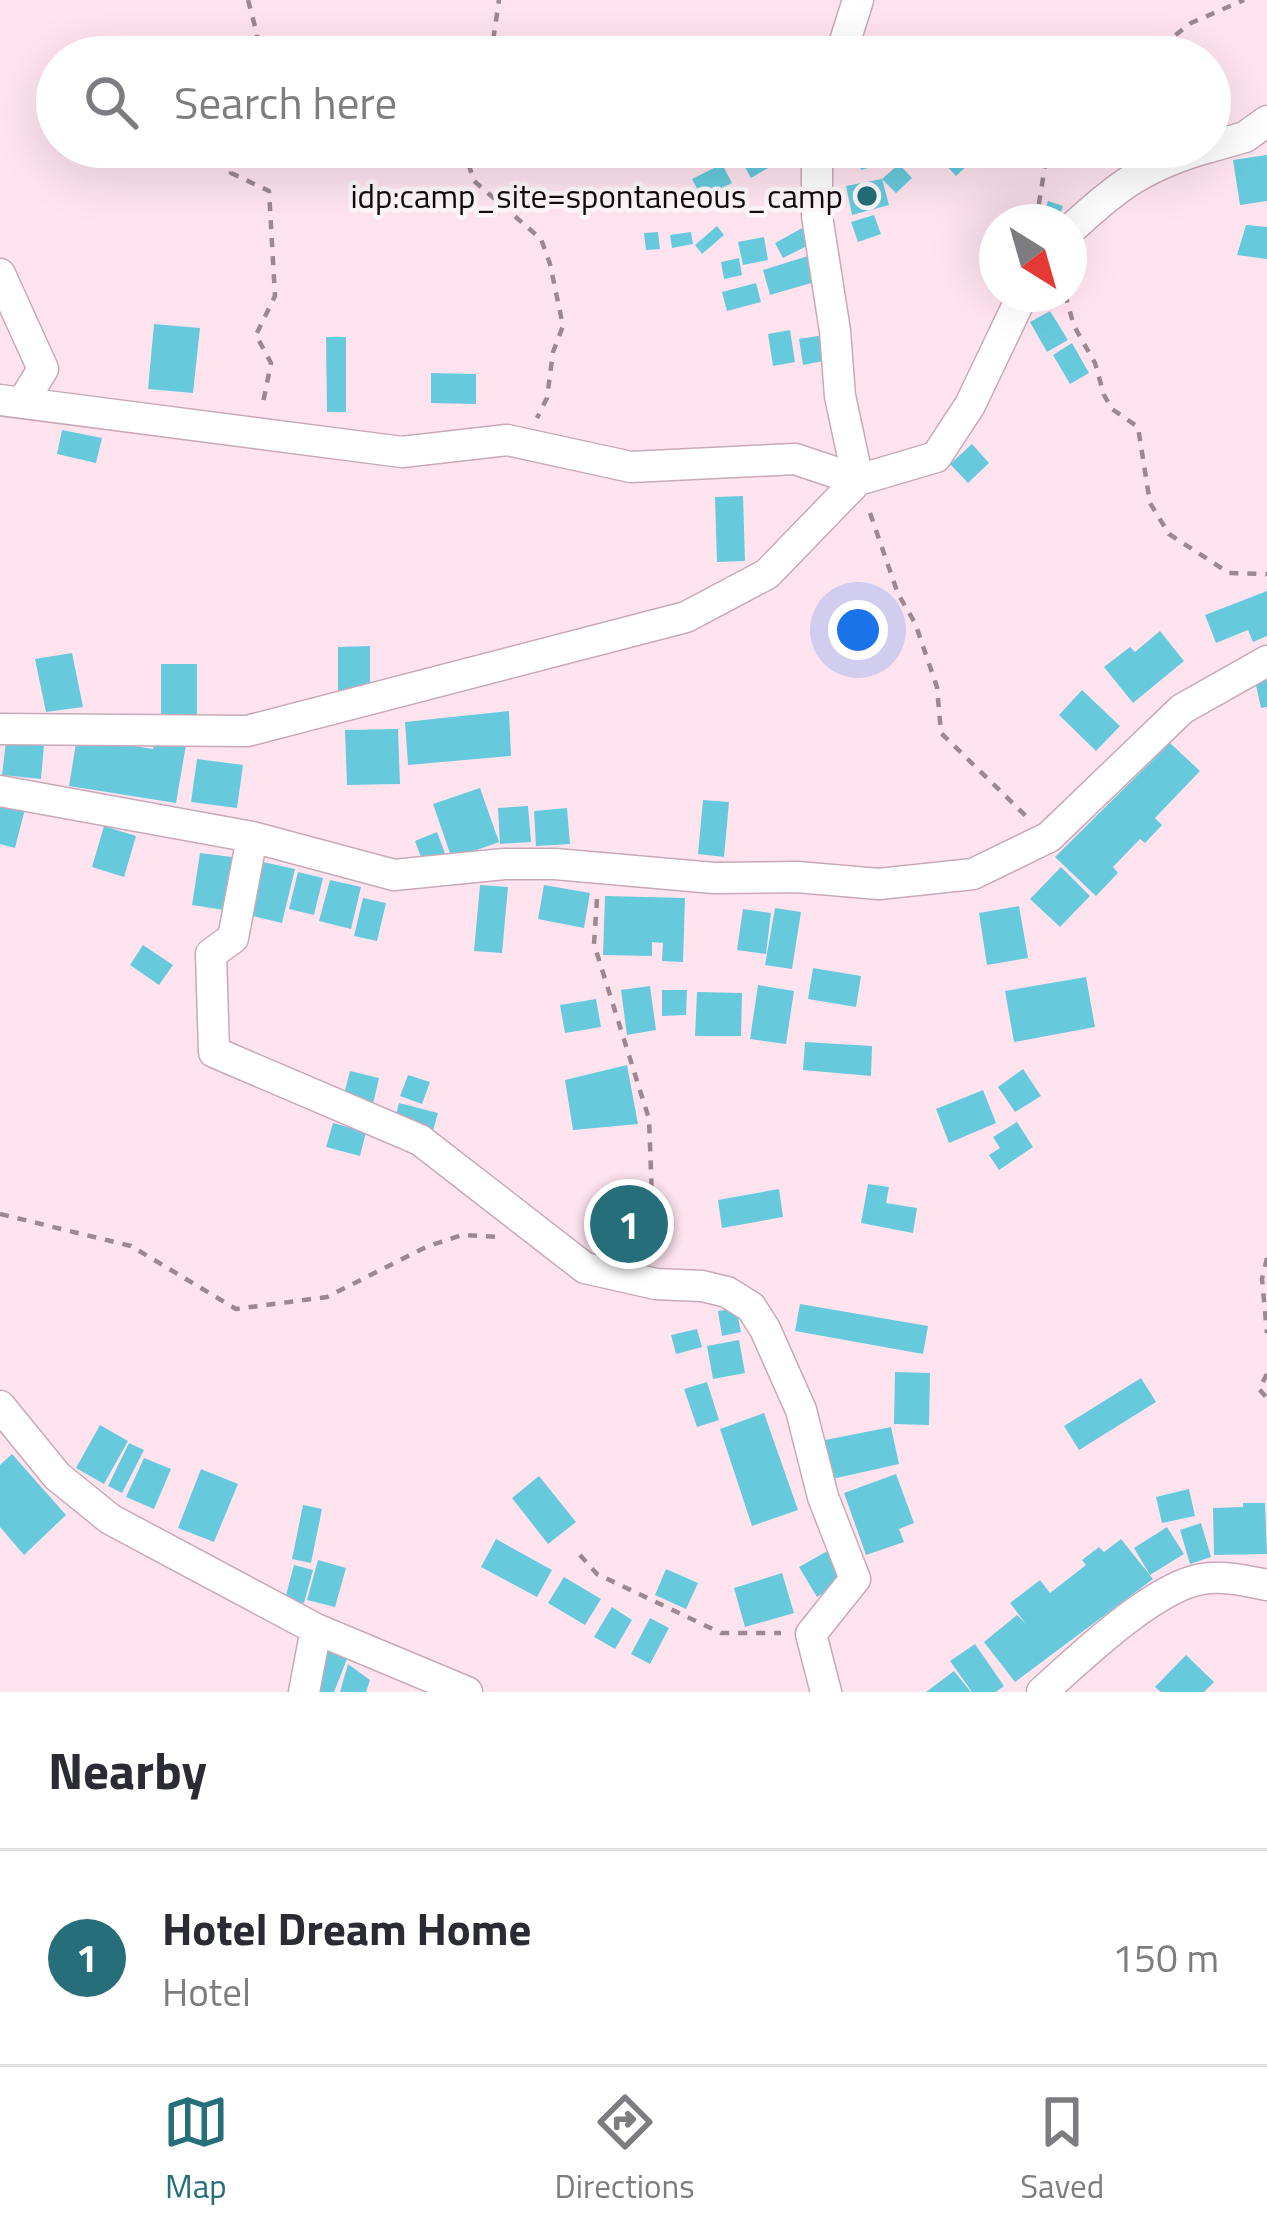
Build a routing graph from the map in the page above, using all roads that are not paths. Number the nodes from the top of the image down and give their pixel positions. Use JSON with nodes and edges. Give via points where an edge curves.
{"nodes":[{"id":1,"x":858,"y":0,"type":"edge"},
{"id":2,"x":847,"y":36,"type":"edge"},
{"id":3,"x":1267,"y":121,"type":"edge"},
{"id":4,"x":1231,"y":141,"type":"edge"},
{"id":5,"x":817,"y":168,"type":"edge"},
{"id":6,"x":1151,"y":168,"type":"edge"},
{"id":7,"x":1087,"y":214,"type":"edge"},
{"id":8,"x":0,"y":274,"type":"edge"},
{"id":9,"x":1014,"y":312,"type":"edge"},
{"id":10,"x":12,"y":400,"type":"edge"},
{"id":11,"x":858,"y":479,"type":"junction"},
{"id":12,"x":1267,"y":661,"type":"edge"},
{"id":13,"x":0,"y":729,"type":"edge"},
{"id":14,"x":0,"y":791,"type":"edge"},
{"id":15,"x":252,"y":837,"type":"junction"},
{"id":16,"x":0,"y":1406,"type":"edge"},
{"id":17,"x":1267,"y":1585,"type":"edge"},
{"id":18,"x":316,"y":1629,"type":"junction"},
{"id":19,"x":304,"y":1692,"type":"edge"},
{"id":20,"x":467,"y":1692,"type":"edge"},
{"id":21,"x":826,"y":1692,"type":"edge"},
{"id":22,"x":1042,"y":1692,"type":"edge"}],
"edges":[{"from":1,"to":2,"type":"street"},
{"from":3,"to":4,"type":"street"},
{"from":5,"to":11,"type":"street","via":[[840,396]]},
{"from":6,"to":7,"type":"street"},
{"from":8,"to":10,"type":"street","via":[[44,369]]},
{"from":9,"to":11,"type":"street","via":[[936,457]]},
{"from":10,"to":11,"type":"street","via":[[402,452],[507,440],[631,467],[795,459]]},
{"from":11,"to":13,"type":"street","via":[[766,574],[686,617],[248,731]]},
{"from":12,"to":15,"type":"street","via":[[1182,709],[1049,837],[973,874],[879,884],[504,864],[394,875]]},
{"from":14,"to":15,"type":"street"},
{"from":15,"to":21,"type":"street","via":[[233,938],[211,954],[214,1052],[420,1140],[585,1268],[715,1289],[751,1307],[801,1410],[855,1579],[811,1634]]},
{"from":16,"to":18,"type":"street","via":[[57,1476],[110,1520]]},
{"from":17,"to":22,"type":"street","via":[[1202,1578],[1168,1591]]},
{"from":18,"to":19,"type":"street"},
{"from":18,"to":20,"type":"street"}]}
